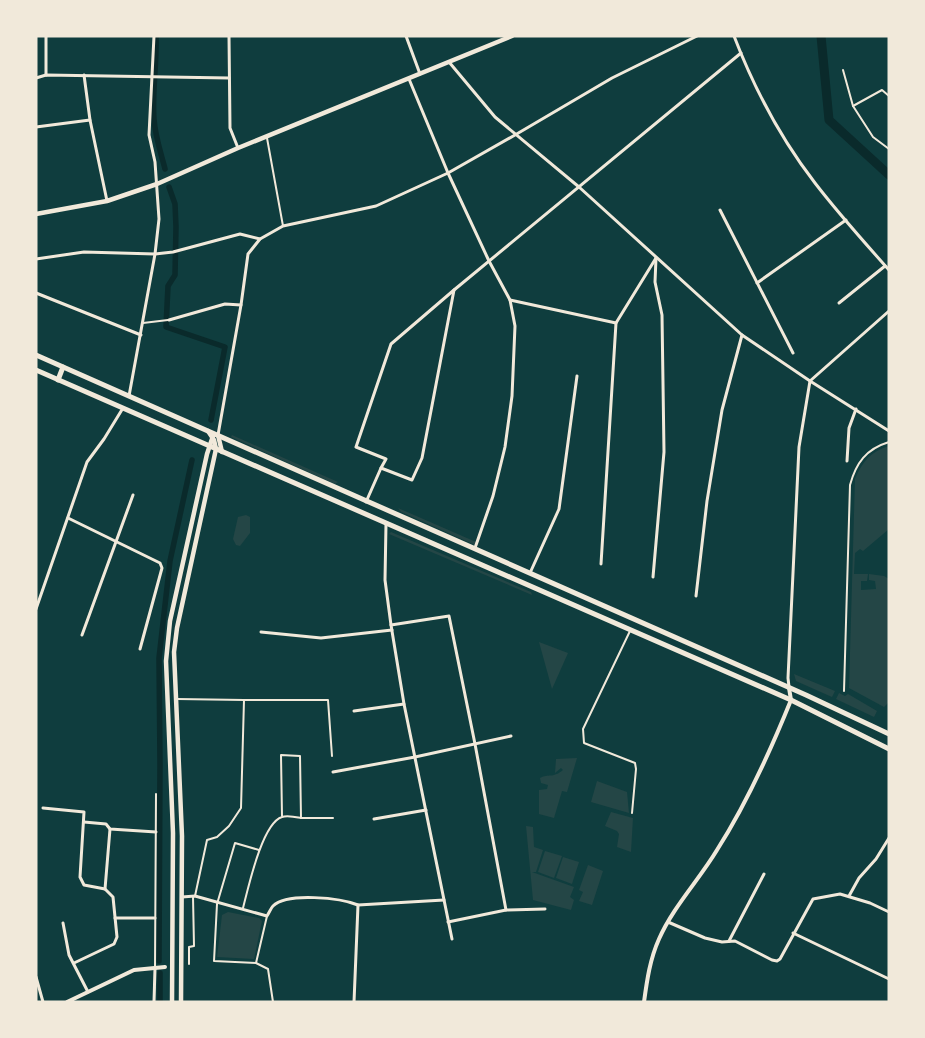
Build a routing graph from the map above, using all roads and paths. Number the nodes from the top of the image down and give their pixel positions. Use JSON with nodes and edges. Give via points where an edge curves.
{"nodes":[{"id":1,"x":46,"y":36,"type":"edge"},
{"id":2,"x":154,"y":36,"type":"edge"},
{"id":3,"x":228,"y":36,"type":"edge"},
{"id":4,"x":406,"y":36,"type":"edge"},
{"id":5,"x":512,"y":36,"type":"edge"},
{"id":6,"x":697,"y":36,"type":"edge"},
{"id":7,"x":734,"y":36,"type":"edge"},
{"id":8,"x":740,"y":53,"type":"junction"},
{"id":9,"x":449,"y":62,"type":"junction"},
{"id":10,"x":843,"y":70,"type":"dead end"},
{"id":11,"x":46,"y":75,"type":"junction"},
{"id":12,"x":84,"y":75,"type":"junction"},
{"id":13,"x":420,"y":75,"type":"junction"},
{"id":14,"x":154,"y":76,"type":"junction"},
{"id":15,"x":36,"y":78,"type":"edge"},
{"id":16,"x":228,"y":78,"type":"junction"},
{"id":17,"x":409,"y":79,"type":"junction"},
{"id":18,"x":889,"y":96,"type":"edge"},
{"id":19,"x":853,"y":106,"type":"junction"},
{"id":20,"x":90,"y":120,"type":"junction"},
{"id":21,"x":36,"y":128,"type":"edge"},
{"id":22,"x":515,"y":135,"type":"junction"},
{"id":23,"x":266,"y":137,"type":"junction"},
{"id":24,"x":238,"y":148,"type":"junction"},
{"id":25,"x":889,"y":149,"type":"edge"},
{"id":26,"x":448,"y":173,"type":"junction"},
{"id":27,"x":157,"y":184,"type":"junction"},
{"id":28,"x":579,"y":186,"type":"junction"},
{"id":29,"x":107,"y":201,"type":"junction"},
{"id":30,"x":720,"y":210,"type":"dead end"},
{"id":31,"x":36,"y":214,"type":"edge"},
{"id":32,"x":846,"y":220,"type":"junction"},
{"id":33,"x":283,"y":226,"type":"junction"},
{"id":34,"x":260,"y":239,"type":"junction"},
{"id":35,"x":155,"y":254,"type":"junction"},
{"id":36,"x":656,"y":258,"type":"junction"},
{"id":37,"x":36,"y":259,"type":"edge"},
{"id":38,"x":489,"y":261,"type":"junction"},
{"id":39,"x":885,"y":266,"type":"junction"},
{"id":40,"x":889,"y":270,"type":"edge"},
{"id":41,"x":757,"y":283,"type":"junction"},
{"id":42,"x":454,"y":290,"type":"junction"},
{"id":43,"x":36,"y":293,"type":"edge"},
{"id":44,"x":510,"y":300,"type":"junction"},
{"id":45,"x":838,"y":304,"type":"dead end"},
{"id":46,"x":241,"y":305,"type":"junction"},
{"id":47,"x":889,"y":312,"type":"edge"},
{"id":48,"x":169,"y":320,"type":"joint"},
{"id":49,"x":616,"y":322,"type":"junction"},
{"id":50,"x":143,"y":323,"type":"junction"},
{"id":51,"x":141,"y":335,"type":"junction"},
{"id":52,"x":742,"y":335,"type":"junction"},
{"id":53,"x":793,"y":352,"type":"dead end"},
{"id":54,"x":36,"y":356,"type":"edge"},
{"id":55,"x":63,"y":367,"type":"junction"},
{"id":56,"x":36,"y":370,"type":"edge"},
{"id":57,"x":577,"y":376,"type":"dead end"},
{"id":58,"x":58,"y":380,"type":"junction"},
{"id":59,"x":810,"y":381,"type":"junction"},
{"id":60,"x":129,"y":396,"type":"junction"},
{"id":61,"x":123,"y":408,"type":"junction"},
{"id":62,"x":856,"y":409,"type":"junction"},
{"id":63,"x":889,"y":431,"type":"edge"},
{"id":64,"x":215,"y":434,"type":"junction"},
{"id":65,"x":228,"y":440,"type":"junction"},
{"id":66,"x":889,"y":442,"type":"edge"},
{"id":67,"x":214,"y":446,"type":"junction"},
{"id":68,"x":223,"y":452,"type":"junction"},
{"id":69,"x":214,"y":456,"type":"junction"},
{"id":70,"x":847,"y":461,"type":"dead end"},
{"id":71,"x":381,"y":468,"type":"junction"},
{"id":72,"x":133,"y":495,"type":"dead end"},
{"id":73,"x":366,"y":502,"type":"junction"},
{"id":74,"x":68,"y":518,"type":"junction"},
{"id":75,"x":386,"y":524,"type":"junction"},
{"id":76,"x":117,"y":540,"type":"junction"},
{"id":77,"x":475,"y":549,"type":"junction"},
{"id":78,"x":601,"y":564,"type":"dead end"},
{"id":79,"x":530,"y":573,"type":"junction"},
{"id":80,"x":653,"y":577,"type":"dead end"},
{"id":81,"x":563,"y":588,"type":"junction"},
{"id":82,"x":696,"y":596,"type":"dead end"},
{"id":83,"x":558,"y":600,"type":"junction"},
{"id":84,"x":36,"y":609,"type":"edge"},
{"id":85,"x":390,"y":625,"type":"junction"},
{"id":86,"x":392,"y":630,"type":"junction"},
{"id":87,"x":630,"y":631,"type":"junction"},
{"id":88,"x":261,"y":632,"type":"dead end"},
{"id":89,"x":82,"y":635,"type":"dead end"},
{"id":90,"x":140,"y":649,"type":"dead end"},
{"id":91,"x":790,"y":688,"type":"junction"},
{"id":92,"x":844,"y":691,"type":"dead end"},
{"id":93,"x":175,"y":699,"type":"junction"},
{"id":94,"x":244,"y":700,"type":"junction"},
{"id":95,"x":790,"y":700,"type":"junction"},
{"id":96,"x":404,"y":704,"type":"junction"},
{"id":97,"x":354,"y":711,"type":"dead end"},
{"id":98,"x":889,"y":734,"type":"edge"},
{"id":99,"x":511,"y":736,"type":"dead end"},
{"id":100,"x":475,"y":744,"type":"junction"},
{"id":101,"x":889,"y":749,"type":"edge"},
{"id":102,"x":332,"y":756,"type":"dead end"},
{"id":103,"x":415,"y":757,"type":"junction"},
{"id":104,"x":333,"y":772,"type":"dead end"},
{"id":105,"x":156,"y":794,"type":"dead end"},
{"id":106,"x":43,"y":808,"type":"dead end"},
{"id":107,"x":426,"y":810,"type":"junction"},
{"id":108,"x":632,"y":813,"type":"dead end"},
{"id":109,"x":282,"y":816,"type":"junction"},
{"id":110,"x":301,"y":818,"type":"junction"},
{"id":111,"x":332,"y":818,"type":"dead end"},
{"id":112,"x":374,"y":819,"type":"dead end"},
{"id":113,"x":84,"y":822,"type":"junction"},
{"id":114,"x":110,"y":829,"type":"junction"},
{"id":115,"x":156,"y":832,"type":"junction"},
{"id":116,"x":889,"y":838,"type":"edge"},
{"id":117,"x":887,"y":846,"type":"edge"},
{"id":118,"x":259,"y":850,"type":"junction"},
{"id":119,"x":764,"y":874,"type":"dead end"},
{"id":120,"x":105,"y":889,"type":"junction"},
{"id":121,"x":194,"y":896,"type":"junction"},
{"id":122,"x":849,"y":896,"type":"junction"},
{"id":123,"x":182,"y":897,"type":"junction"},
{"id":124,"x":444,"y":900,"type":"junction"},
{"id":125,"x":217,"y":904,"type":"junction"},
{"id":126,"x":358,"y":905,"type":"junction"},
{"id":127,"x":545,"y":909,"type":"dead end"},
{"id":128,"x":243,"y":910,"type":"junction"},
{"id":129,"x":506,"y":910,"type":"junction"},
{"id":130,"x":889,"y":912,"type":"edge"},
{"id":131,"x":267,"y":916,"type":"junction"},
{"id":132,"x":115,"y":918,"type":"junction"},
{"id":133,"x":154,"y":918,"type":"junction"},
{"id":134,"x":448,"y":922,"type":"junction"},
{"id":135,"x":668,"y":922,"type":"junction"},
{"id":136,"x":63,"y":923,"type":"dead end"},
{"id":137,"x":794,"y":933,"type":"junction"},
{"id":138,"x":452,"y":939,"type":"dead end"},
{"id":139,"x":729,"y":942,"type":"junction"},
{"id":140,"x":172,"y":960,"type":"junction"},
{"id":141,"x":74,"y":963,"type":"junction"},
{"id":142,"x":256,"y":963,"type":"junction"},
{"id":143,"x":189,"y":964,"type":"dead end"},
{"id":144,"x":165,"y":967,"type":"junction"},
{"id":145,"x":155,"y":968,"type":"junction"},
{"id":146,"x":172,"y":975,"type":"junction"},
{"id":147,"x":36,"y":977,"type":"edge"},
{"id":148,"x":889,"y":980,"type":"edge"},
{"id":149,"x":88,"y":992,"type":"junction"},
{"id":150,"x":43,"y":1002,"type":"edge"},
{"id":151,"x":67,"y":1002,"type":"edge"},
{"id":152,"x":154,"y":1002,"type":"edge"},
{"id":153,"x":172,"y":1002,"type":"edge"},
{"id":154,"x":181,"y":1002,"type":"edge"},
{"id":155,"x":273,"y":1002,"type":"edge"},
{"id":156,"x":354,"y":1002,"type":"edge"},
{"id":157,"x":644,"y":1002,"type":"edge"}],
"edges":[{"from":1,"to":11,"type":"street"},
{"from":2,"to":14,"type":"street"},
{"from":3,"to":16,"type":"street"},
{"from":4,"to":13,"type":"street"},
{"from":5,"to":9,"type":"main road"},
{"from":6,"to":22,"type":"street","via":[[612,78]]},
{"from":7,"to":8,"type":"street"},
{"from":8,"to":28,"type":"street"},
{"from":8,"to":32,"type":"street","via":[[768,112],[789,146]]},
{"from":9,"to":13,"type":"main road"},
{"from":9,"to":22,"type":"street","via":[[495,117]]},
{"from":10,"to":19,"type":"lane"},
{"from":11,"to":12,"type":"street"},
{"from":11,"to":15,"type":"street"},
{"from":12,"to":14,"type":"street"},
{"from":12,"to":20,"type":"street"},
{"from":13,"to":17,"type":"main road"},
{"from":14,"to":16,"type":"street"},
{"from":14,"to":27,"type":"street","via":[[149,134]]},
{"from":16,"to":24,"type":"street","via":[[230,128]]},
{"from":17,"to":23,"type":"main road"},
{"from":17,"to":26,"type":"street"},
{"from":18,"to":19,"type":"lane","via":[[882,90]]},
{"from":19,"to":25,"type":"lane","via":[[873,137]]},
{"from":20,"to":21,"type":"street"},
{"from":20,"to":29,"type":"street"},
{"from":22,"to":26,"type":"street"},
{"from":22,"to":28,"type":"street"},
{"from":23,"to":24,"type":"main road"},
{"from":23,"to":33,"type":"lane"},
{"from":24,"to":27,"type":"main road"},
{"from":26,"to":33,"type":"street","via":[[376,206]]},
{"from":26,"to":38,"type":"street"},
{"from":27,"to":29,"type":"main road"},
{"from":27,"to":35,"type":"street","via":[[159,219]]},
{"from":28,"to":36,"type":"street"},
{"from":28,"to":38,"type":"street"},
{"from":29,"to":31,"type":"main road"},
{"from":30,"to":41,"type":"street"},
{"from":32,"to":39,"type":"street"},
{"from":32,"to":41,"type":"street"},
{"from":33,"to":34,"type":"street"},
{"from":34,"to":35,"type":"street","via":[[240,234]]},
{"from":34,"to":46,"type":"street","via":[[248,254]]},
{"from":35,"to":37,"type":"street","via":[[84,252]]},
{"from":35,"to":50,"type":"street"},
{"from":36,"to":49,"type":"street"},
{"from":36,"to":52,"type":"street"},
{"from":36,"to":80,"type":"street","via":[[655,282],[662,314],[664,452]]},
{"from":38,"to":42,"type":"street"},
{"from":38,"to":44,"type":"street"},
{"from":39,"to":40,"type":"street"},
{"from":39,"to":45,"type":"street"},
{"from":41,"to":53,"type":"street"},
{"from":42,"to":71,"type":"street","via":[[422,458],[412,480]]},
{"from":42,"to":71,"type":"street","via":[[391,344],[356,447],[386,459]]},
{"from":43,"to":51,"type":"street"},
{"from":44,"to":49,"type":"street"},
{"from":44,"to":77,"type":"street","via":[[515,326],[505,447]]},
{"from":46,"to":48,"type":"street","via":[[225,304]]},
{"from":46,"to":64,"type":"street"},
{"from":47,"to":59,"type":"street"},
{"from":48,"to":50,"type":"lane"},
{"from":49,"to":78,"type":"street"},
{"from":50,"to":51,"type":"street"},
{"from":51,"to":60,"type":"street"},
{"from":52,"to":59,"type":"street"},
{"from":52,"to":82,"type":"street","via":[[722,410]]},
{"from":54,"to":55,"type":"main road"},
{"from":55,"to":58,"type":"main road"},
{"from":55,"to":60,"type":"main road"},
{"from":56,"to":58,"type":"main road"},
{"from":57,"to":79,"type":"street","via":[[559,509]]},
{"from":58,"to":61,"type":"main road"},
{"from":59,"to":62,"type":"street"},
{"from":59,"to":91,"type":"street","via":[[799,447]]},
{"from":60,"to":64,"type":"main road"},
{"from":61,"to":67,"type":"main road"},
{"from":61,"to":74,"type":"street","via":[[86,462]]},
{"from":62,"to":63,"type":"street"},
{"from":62,"to":70,"type":"street","via":[[849,428]]},
{"from":64,"to":65,"type":"main road"},
{"from":64,"to":67,"type":"main road"},
{"from":64,"to":67,"type":"main road"},
{"from":65,"to":67,"type":"main road"},
{"from":65,"to":73,"type":"main road"},
{"from":66,"to":92,"type":"lane","via":[[870,450],[859,460],[850,485]]},
{"from":67,"to":68,"type":"main road"},
{"from":67,"to":69,"type":"main road"},
{"from":67,"to":140,"type":"main road","via":[[207,453],[172,613],[166,660],[173,833]]},
{"from":68,"to":69,"type":"main road"},
{"from":68,"to":75,"type":"main road"},
{"from":69,"to":93,"type":"main road","via":[[176,634]]},
{"from":71,"to":73,"type":"street"},
{"from":72,"to":76,"type":"street"},
{"from":73,"to":77,"type":"main road"},
{"from":74,"to":76,"type":"street"},
{"from":74,"to":84,"type":"street"},
{"from":75,"to":83,"type":"main road"},
{"from":75,"to":85,"type":"street"},
{"from":76,"to":89,"type":"street"},
{"from":76,"to":90,"type":"street","via":[[160,563],[162,568]]},
{"from":77,"to":79,"type":"main road"},
{"from":79,"to":81,"type":"main road"},
{"from":81,"to":83,"type":"main road"},
{"from":81,"to":91,"type":"main road"},
{"from":83,"to":87,"type":"main road"},
{"from":85,"to":86,"type":"street"},
{"from":85,"to":100,"type":"street","via":[[449,616]]},
{"from":86,"to":88,"type":"street","via":[[321,638]]},
{"from":86,"to":96,"type":"street"},
{"from":87,"to":95,"type":"main road"},
{"from":87,"to":108,"type":"lane","via":[[583,729],[584,743],[635,763]]},
{"from":91,"to":95,"type":"street"},
{"from":91,"to":98,"type":"main road"},
{"from":93,"to":94,"type":"lane"},
{"from":93,"to":123,"type":"main road"},
{"from":94,"to":102,"type":"lane","via":[[328,700]]},
{"from":94,"to":121,"type":"lane","via":[[240,808],[217,837],[207,840]]},
{"from":95,"to":101,"type":"main road"},
{"from":95,"to":135,"type":"street","via":[[736,819]]},
{"from":96,"to":97,"type":"street"},
{"from":96,"to":103,"type":"street"},
{"from":99,"to":100,"type":"street"},
{"from":100,"to":103,"type":"street"},
{"from":100,"to":129,"type":"street"},
{"from":103,"to":104,"type":"street"},
{"from":103,"to":107,"type":"street"},
{"from":105,"to":115,"type":"lane"},
{"from":106,"to":113,"type":"street","via":[[84,812]]},
{"from":107,"to":112,"type":"street"},
{"from":107,"to":124,"type":"street"},
{"from":109,"to":110,"type":"lane"},
{"from":109,"to":110,"type":"lane","via":[[282,756],[300,756]]},
{"from":109,"to":118,"type":"lane","via":[[273,823]]},
{"from":110,"to":111,"type":"lane"},
{"from":113,"to":114,"type":"street","via":[[106,824]]},
{"from":113,"to":120,"type":"street","via":[[80,877],[84,885]]},
{"from":114,"to":115,"type":"street"},
{"from":114,"to":120,"type":"street"},
{"from":115,"to":133,"type":"lane"},
{"from":116,"to":117,"type":"street"},
{"from":117,"to":122,"type":"street","via":[[859,878]]},
{"from":118,"to":125,"type":"lane","via":[[234,843]]},
{"from":118,"to":128,"type":"lane"},
{"from":119,"to":139,"type":"street"},
{"from":120,"to":132,"type":"street","via":[[113,897]]},
{"from":121,"to":123,"type":"street"},
{"from":121,"to":125,"type":"street"},
{"from":121,"to":143,"type":"lane","via":[[194,946],[189,947]]},
{"from":122,"to":130,"type":"street"},
{"from":122,"to":137,"type":"street","via":[[840,894],[813,899]]},
{"from":123,"to":154,"type":"main road"},
{"from":124,"to":126,"type":"street"},
{"from":124,"to":134,"type":"street"},
{"from":125,"to":128,"type":"street"},
{"from":125,"to":142,"type":"lane","via":[[214,961]]},
{"from":126,"to":131,"type":"street","via":[[348,901],[296,897],[273,906]]},
{"from":126,"to":156,"type":"street"},
{"from":127,"to":129,"type":"street"},
{"from":128,"to":131,"type":"street"},
{"from":129,"to":134,"type":"street"},
{"from":131,"to":142,"type":"lane"},
{"from":132,"to":133,"type":"street"},
{"from":132,"to":141,"type":"street","via":[[117,937],[114,944]]},
{"from":133,"to":145,"type":"lane"},
{"from":134,"to":138,"type":"street"},
{"from":135,"to":139,"type":"street","via":[[704,938]]},
{"from":135,"to":157,"type":"street","via":[[649,968]]},
{"from":136,"to":141,"type":"street","via":[[69,955]]},
{"from":137,"to":139,"type":"street","via":[[777,960],[735,941]]},
{"from":137,"to":148,"type":"street"},
{"from":140,"to":144,"type":"street"},
{"from":140,"to":146,"type":"main road"},
{"from":141,"to":149,"type":"street"},
{"from":142,"to":155,"type":"lane","via":[[268,969]]},
{"from":144,"to":145,"type":"street"},
{"from":144,"to":146,"type":"street"},
{"from":145,"to":149,"type":"street","via":[[134,970]]},
{"from":145,"to":152,"type":"street"},
{"from":146,"to":153,"type":"main road"},
{"from":147,"to":150,"type":"street"},
{"from":149,"to":151,"type":"street"}]}
